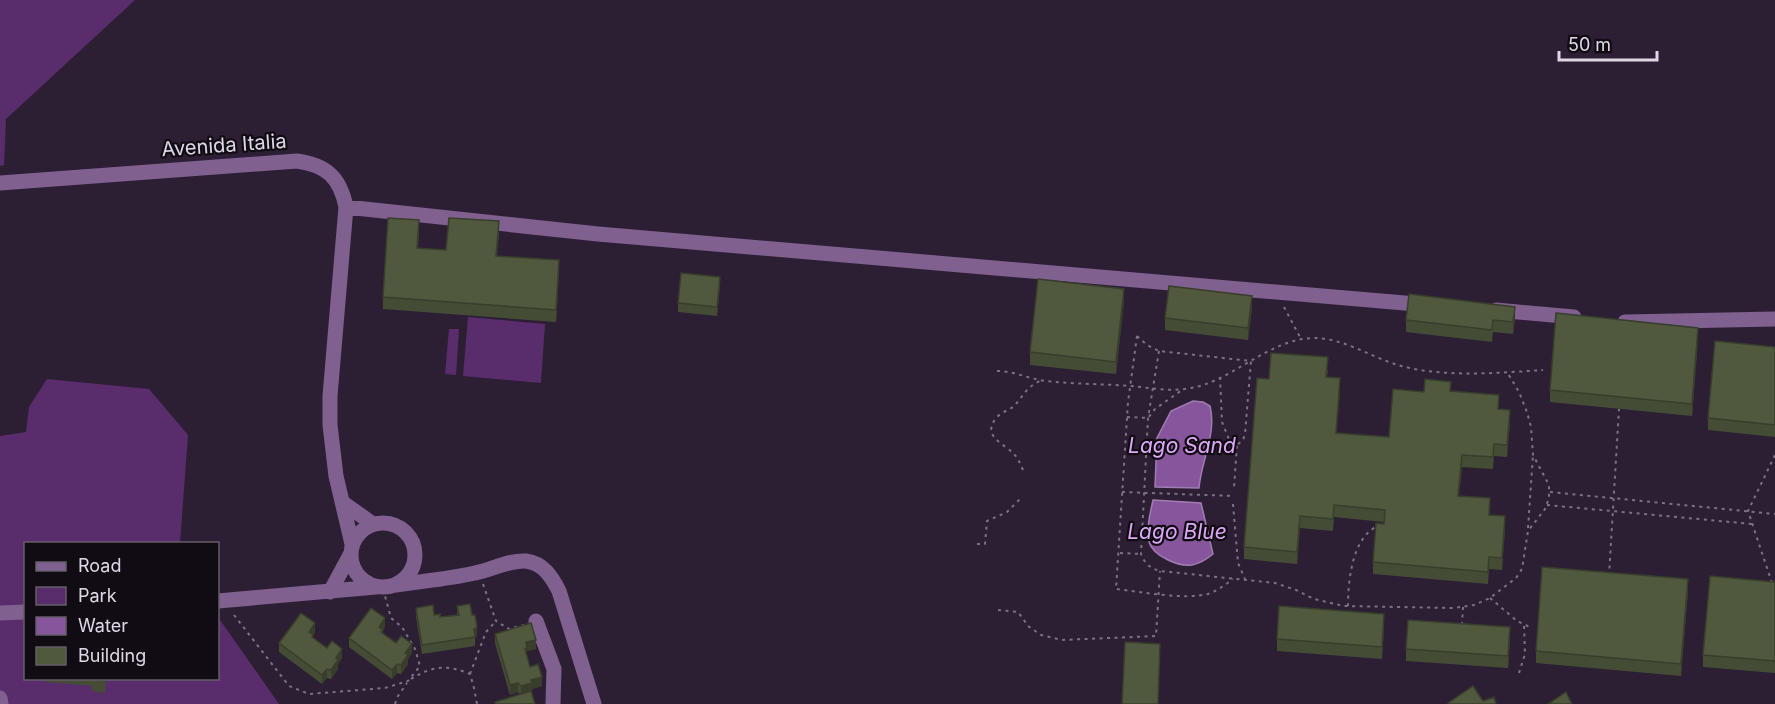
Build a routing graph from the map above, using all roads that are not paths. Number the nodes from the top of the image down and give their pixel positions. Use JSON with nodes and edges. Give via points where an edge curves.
{"nodes":[{"id":1,"x":0,"y":183,"type":"edge"},
{"id":2,"x":346,"y":207,"type":"junction"},
{"id":3,"x":1443,"y":306,"type":"edge"},
{"id":4,"x":1479,"y":309,"type":"edge"},
{"id":5,"x":1587,"y":318,"type":"edge"},
{"id":6,"x":1775,"y":318,"type":"edge"},
{"id":7,"x":1611,"y":320,"type":"edge"},
{"id":8,"x":342,"y":502,"type":"junction"},
{"id":9,"x":373,"y":524,"type":"junction"},
{"id":10,"x":351,"y":550,"type":"junction"},
{"id":11,"x":414,"y":563,"type":"junction"},
{"id":12,"x":440,"y":578,"type":"junction"},
{"id":13,"x":385,"y":587,"type":"junction"},
{"id":14,"x":330,"y":592,"type":"junction"},
{"id":15,"x":220,"y":600,"type":"edge"},
{"id":16,"x":24,"y":612,"type":"edge"},
{"id":17,"x":0,"y":613,"type":"edge"},
{"id":18,"x":536,"y":621,"type":"road end"},
{"id":19,"x":0,"y":698,"type":"edge"},
{"id":20,"x":592,"y":702,"type":"edge"},
{"id":21,"x":1,"y":704,"type":"edge"},
{"id":22,"x":553,"y":704,"type":"edge"}],
"edges":[{"from":1,"to":2,"type":"street","name":"Avenida Italia","via":[[297,161],[311,163],[331,175],[344,195]]},
{"from":2,"to":3,"type":"street","via":[[598,234]]},
{"from":2,"to":8,"type":"street","name":"Avenida Italia","via":[[330,396],[330,425]]},
{"from":4,"to":5,"type":"street"},
{"from":6,"to":7,"type":"street"},
{"from":8,"to":9,"type":"street"},
{"from":8,"to":10,"type":"street","name":"Avenida Italia"},
{"from":9,"to":10,"type":"street","via":[[357,535]]},
{"from":9,"to":11,"type":"street","via":[[392,524],[408,535],[415,553]]},
{"from":10,"to":13,"type":"street","via":[[357,576],[366,583]]},
{"from":10,"to":14,"type":"street"},
{"from":11,"to":12,"type":"street"},
{"from":11,"to":13,"type":"street","via":[[411,572]]},
{"from":12,"to":13,"type":"street"},
{"from":12,"to":20,"type":"street","via":[[479,573],[510,562],[526,561],[546,570],[559,591]]},
{"from":13,"to":14,"type":"street"},
{"from":14,"to":15,"type":"street"},
{"from":16,"to":17,"type":"street"},
{"from":18,"to":22,"type":"street","via":[[554,669]]},
{"from":19,"to":21,"type":"street"}]}
